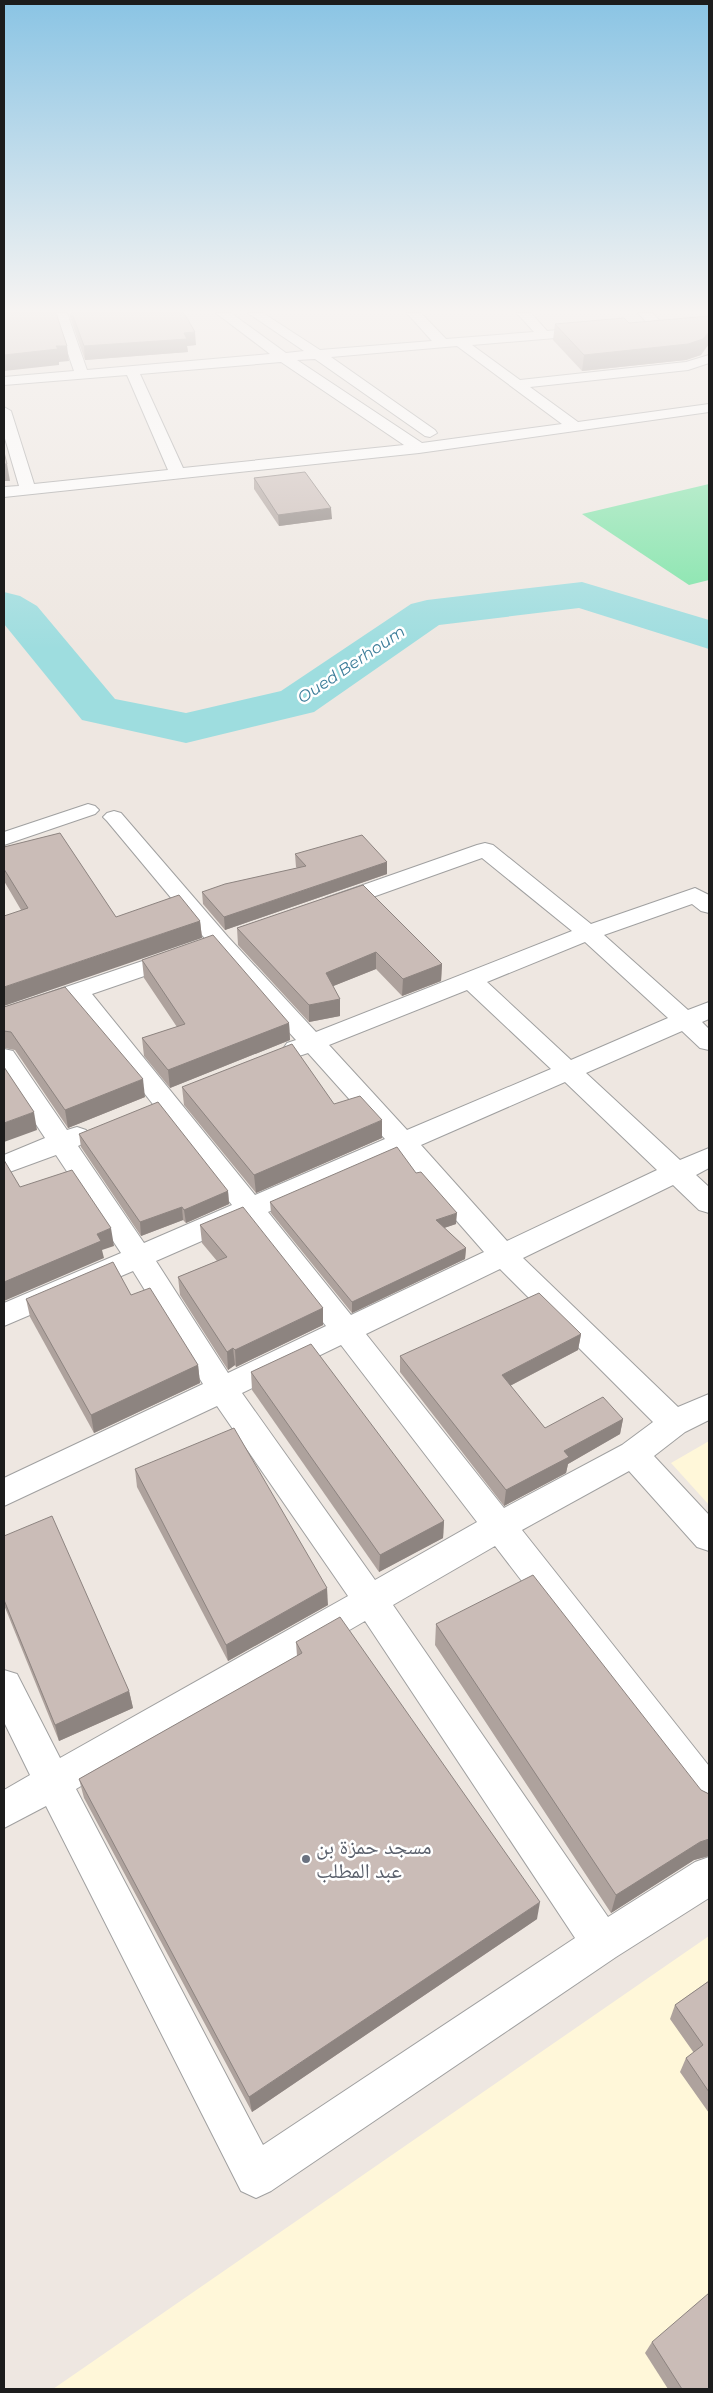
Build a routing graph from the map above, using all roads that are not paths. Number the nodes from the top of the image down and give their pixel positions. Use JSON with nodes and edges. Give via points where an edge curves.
{"nodes":[{"id":1,"x":8,"y":425,"type":"edge"},
{"id":2,"x":156,"y":425,"type":"edge"},
{"id":3,"x":384,"y":425,"type":"edge"},
{"id":4,"x":418,"y":425,"type":"edge"},
{"id":5,"x":585,"y":425,"type":"edge"},
{"id":6,"x":575,"y":426,"type":"joint"},
{"id":7,"x":446,"y":444,"type":"junction"},
{"id":8,"x":419,"y":448,"type":"junction"},
{"id":9,"x":178,"y":474,"type":"junction"},
{"id":10,"x":28,"y":490,"type":"junction"},
{"id":11,"x":4,"y":492,"type":"edge"},
{"id":12,"x":88,"y":810,"type":"dead end"},
{"id":13,"x":114,"y":817,"type":"dead end"},
{"id":14,"x":4,"y":839,"type":"edge"},
{"id":15,"x":709,"y":906,"type":"edge"},
{"id":16,"x":311,"y":911,"type":"edge"},
{"id":17,"x":588,"y":933,"type":"junction"},
{"id":18,"x":229,"y":939,"type":"junction"},
{"id":19,"x":471,"y":980,"type":"junction"},
{"id":20,"x":77,"y":991,"type":"junction"},
{"id":21,"x":709,"y":1010,"type":"edge"},
{"id":22,"x":4,"y":1016,"type":"edge"},
{"id":23,"x":685,"y":1020,"type":"junction"},
{"id":24,"x":709,"y":1042,"type":"edge"},
{"id":25,"x":312,"y":1043,"type":"junction"},
{"id":26,"x":4,"y":1057,"type":"edge"},
{"id":27,"x":275,"y":1058,"type":"edge"},
{"id":28,"x":568,"y":1071,"type":"junction"},
{"id":29,"x":96,"y":1129,"type":"edge"},
{"id":30,"x":62,"y":1142,"type":"junction"},
{"id":31,"x":403,"y":1142,"type":"junction"},
{"id":32,"x":709,"y":1157,"type":"edge"},
{"id":33,"x":4,"y":1165,"type":"edge"},
{"id":34,"x":676,"y":1173,"type":"junction"},
{"id":35,"x":709,"y":1203,"type":"edge"},
{"id":36,"x":249,"y":1209,"type":"junction"},
{"id":37,"x":504,"y":1255,"type":"junction"},
{"id":38,"x":139,"y":1257,"type":"junction"},
{"id":39,"x":4,"y":1315,"type":"edge"},
{"id":40,"x":346,"y":1330,"type":"junction"},
{"id":41,"x":222,"y":1390,"type":"junction"},
{"id":42,"x":709,"y":1406,"type":"edge"},
{"id":43,"x":674,"y":1423,"type":"junction"},
{"id":44,"x":633,"y":1454,"type":"junction"},
{"id":45,"x":4,"y":1493,"type":"edge"},
{"id":46,"x":498,"y":1527,"type":"junction"},
{"id":47,"x":709,"y":1537,"type":"edge"},
{"id":48,"x":370,"y":1600,"type":"junction"},
{"id":49,"x":4,"y":1686,"type":"edge"},
{"id":50,"x":54,"y":1783,"type":"junction"},
{"id":51,"x":709,"y":1795,"type":"edge"},
{"id":52,"x":4,"y":1810,"type":"edge"},
{"id":53,"x":709,"y":1876,"type":"edge"},
{"id":54,"x":602,"y":1943,"type":"junction"}],
"edges":[{"from":1,"to":10,"type":"street"},
{"from":2,"to":9,"type":"street"},
{"from":3,"to":8,"type":"street"},
{"from":4,"to":7,"type":"street"},
{"from":5,"to":6,"type":"street"},
{"from":6,"to":7,"type":"street"},
{"from":7,"to":8,"type":"street"},
{"from":8,"to":9,"type":"street"},
{"from":9,"to":10,"type":"street"},
{"from":10,"to":11,"type":"street"},
{"from":12,"to":14,"type":"street"},
{"from":13,"to":18,"type":"street"},
{"from":15,"to":17,"type":"street","via":[[695,895]]},
{"from":16,"to":17,"type":"street","via":[[484,850]]},
{"from":17,"to":19,"type":"street"},
{"from":17,"to":23,"type":"street"},
{"from":18,"to":20,"type":"street"},
{"from":18,"to":25,"type":"street"},
{"from":19,"to":25,"type":"street"},
{"from":19,"to":28,"type":"street"},
{"from":20,"to":22,"type":"street"},
{"from":20,"to":36,"type":"street","via":[[161,1102]]},
{"from":21,"to":23,"type":"street"},
{"from":23,"to":24,"type":"street"},
{"from":23,"to":28,"type":"street"},
{"from":25,"to":27,"type":"street"},
{"from":25,"to":31,"type":"street"},
{"from":26,"to":30,"type":"street"},
{"from":28,"to":31,"type":"street"},
{"from":28,"to":34,"type":"street"},
{"from":29,"to":30,"type":"street"},
{"from":30,"to":33,"type":"street"},
{"from":30,"to":38,"type":"street"},
{"from":31,"to":36,"type":"street"},
{"from":31,"to":37,"type":"street"},
{"from":32,"to":34,"type":"street"},
{"from":34,"to":35,"type":"street"},
{"from":34,"to":37,"type":"street"},
{"from":36,"to":38,"type":"street"},
{"from":36,"to":40,"type":"street"},
{"from":37,"to":40,"type":"street"},
{"from":37,"to":43,"type":"street"},
{"from":38,"to":39,"type":"street"},
{"from":38,"to":41,"type":"street"},
{"from":40,"to":41,"type":"street"},
{"from":40,"to":46,"type":"street"},
{"from":41,"to":45,"type":"street"},
{"from":41,"to":48,"type":"street"},
{"from":42,"to":43,"type":"street"},
{"from":43,"to":44,"type":"street"},
{"from":44,"to":46,"type":"street"},
{"from":44,"to":47,"type":"street"},
{"from":46,"to":48,"type":"street"},
{"from":46,"to":51,"type":"street"},
{"from":48,"to":50,"type":"street"},
{"from":48,"to":54,"type":"street"},
{"from":49,"to":50,"type":"street"},
{"from":50,"to":52,"type":"street"},
{"from":50,"to":54,"type":"street","via":[[256,2176]]},
{"from":53,"to":54,"type":"street"}]}
